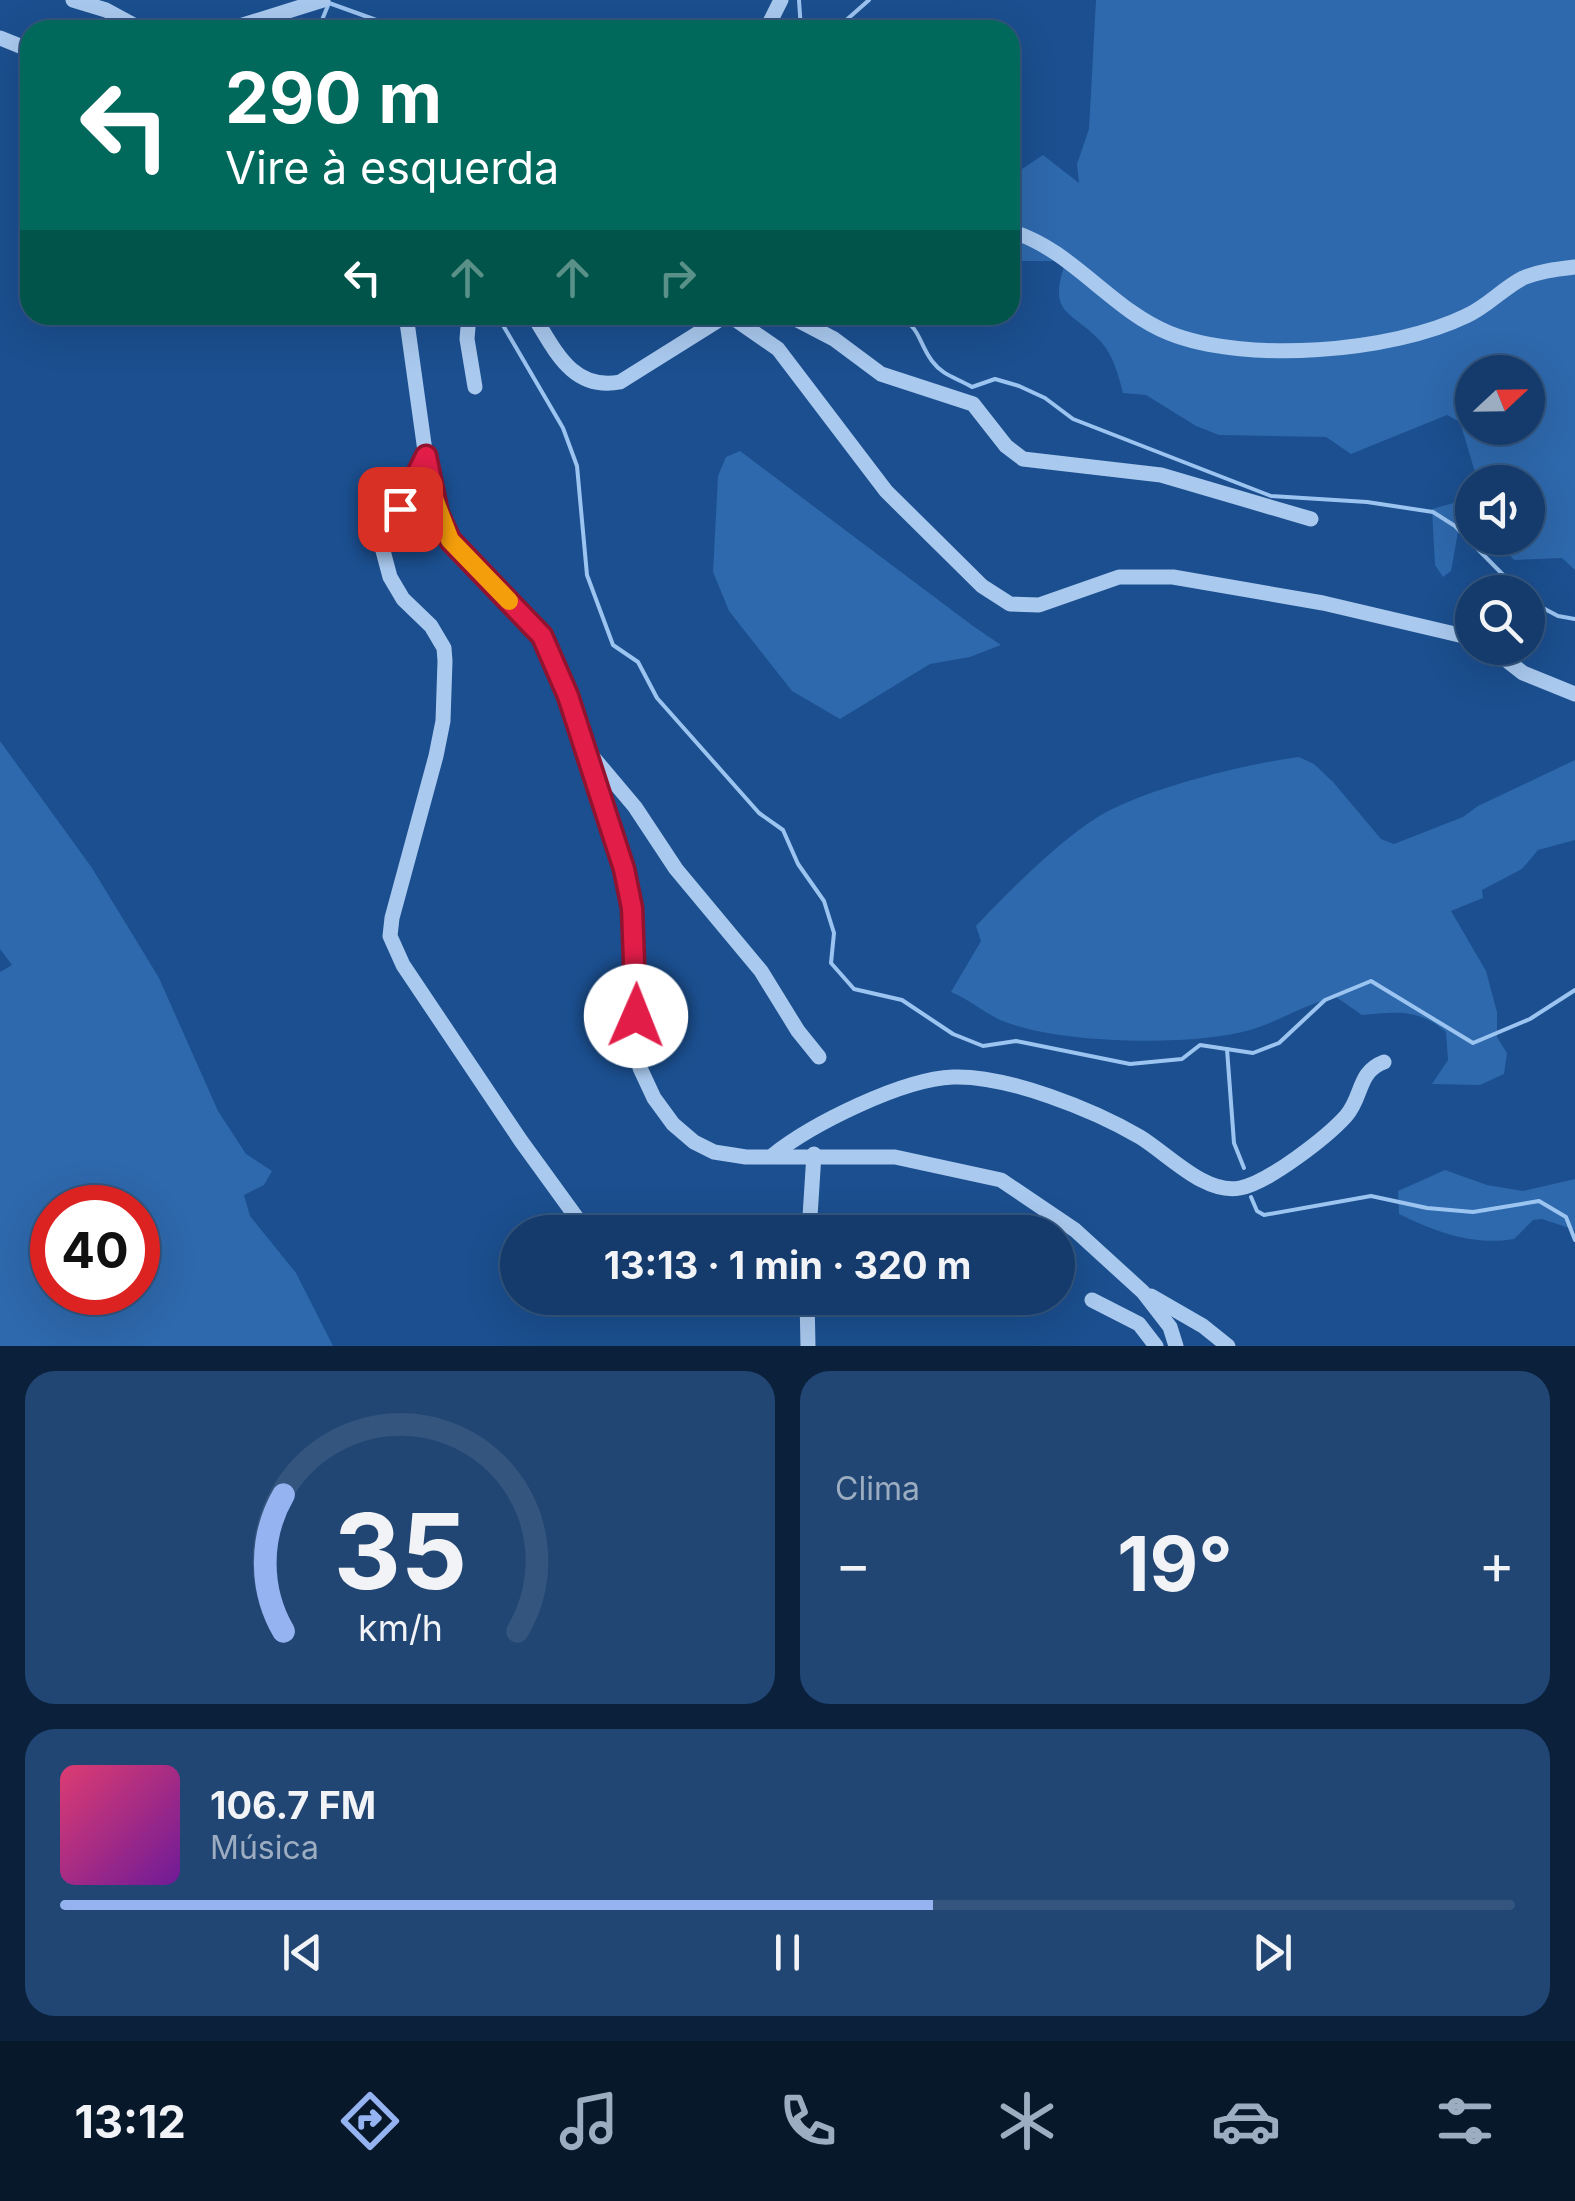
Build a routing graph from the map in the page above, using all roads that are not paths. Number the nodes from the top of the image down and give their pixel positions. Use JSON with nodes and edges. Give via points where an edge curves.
{"nodes":[{"id":1,"x":74,"y":0,"type":"edge"},
{"id":2,"x":323,"y":0,"type":"edge"},
{"id":3,"x":124,"y":20,"type":"edge"},
{"id":4,"x":259,"y":20,"type":"edge"},
{"id":5,"x":1020,"y":236,"type":"edge"},
{"id":6,"x":1575,"y":267,"type":"edge"},
{"id":7,"x":407,"y":325,"type":"edge"},
{"id":8,"x":468,"y":325,"type":"edge"},
{"id":9,"x":539,"y":325,"type":"edge"},
{"id":10,"x":712,"y":325,"type":"edge"},
{"id":11,"x":743,"y":325,"type":"edge"},
{"id":12,"x":807,"y":325,"type":"edge"},
{"id":13,"x":476,"y":387,"type":"dead end"},
{"id":14,"x":426,"y":456,"type":"junction"},
{"id":15,"x":1311,"y":519,"type":"dead end"},
{"id":16,"x":1455,"y":634,"type":"edge"},
{"id":17,"x":1513,"y":665,"type":"edge"},
{"id":18,"x":1575,"y":694,"type":"edge"},
{"id":19,"x":586,"y":749,"type":"junction"},
{"id":20,"x":819,"y":1057,"type":"dead end"},
{"id":21,"x":1384,"y":1062,"type":"dead end"},
{"id":22,"x":814,"y":1154,"type":"junction"},
{"id":23,"x":773,"y":1156,"type":"junction"},
{"id":24,"x":574,"y":1215,"type":"edge"},
{"id":25,"x":811,"y":1215,"type":"edge"},
{"id":26,"x":1143,"y":1292,"type":"junction"},
{"id":27,"x":1092,"y":1300,"type":"dead end"},
{"id":28,"x":807,"y":1315,"type":"edge"},
{"id":29,"x":808,"y":1346,"type":"edge"},
{"id":30,"x":1156,"y":1346,"type":"edge"},
{"id":31,"x":1176,"y":1346,"type":"edge"},
{"id":32,"x":1228,"y":1346,"type":"edge"}],
"edges":[{"from":1,"to":3,"type":"street"},
{"from":2,"to":4,"type":"street"},
{"from":5,"to":6,"type":"street","via":[[1050,249],[1145,320],[1228,349],[1343,349],[1402,338],[1471,314],[1522,279]]},
{"from":7,"to":14,"type":"street"},
{"from":8,"to":13,"type":"street"},
{"from":9,"to":10,"type":"street","via":[[577,377],[606,385]]},
{"from":11,"to":16,"type":"street","via":[[778,349],[886,491],[982,586],[1010,604],[1039,604],[1119,577],[1172,577]]},
{"from":12,"to":15,"type":"street","via":[[881,374],[974,404],[1024,459],[1161,475]]},
{"from":14,"to":19,"type":"street","via":[[450,540],[542,636]]},
{"from":14,"to":24,"type":"street","via":[[382,547],[403,599],[444,648],[446,692],[390,936],[520,1142]]},
{"from":17,"to":18,"type":"street"},
{"from":19,"to":20,"type":"street","via":[[761,971]]},
{"from":19,"to":23,"type":"street","via":[[632,908],[640,1068],[654,1098],[694,1142],[714,1152]]},
{"from":21,"to":23,"type":"street","via":[[1367,1072],[1345,1117],[1265,1179],[1241,1188],[1207,1182],[1094,1114],[957,1076],[827,1120]]},
{"from":22,"to":23,"type":"street"},
{"from":22,"to":25,"type":"street"},
{"from":22,"to":26,"type":"street","via":[[895,1157],[1001,1180],[1075,1230]]},
{"from":26,"to":31,"type":"street"},
{"from":26,"to":32,"type":"street"},
{"from":27,"to":30,"type":"street","via":[[1139,1324]]},
{"from":28,"to":29,"type":"street"}]}
